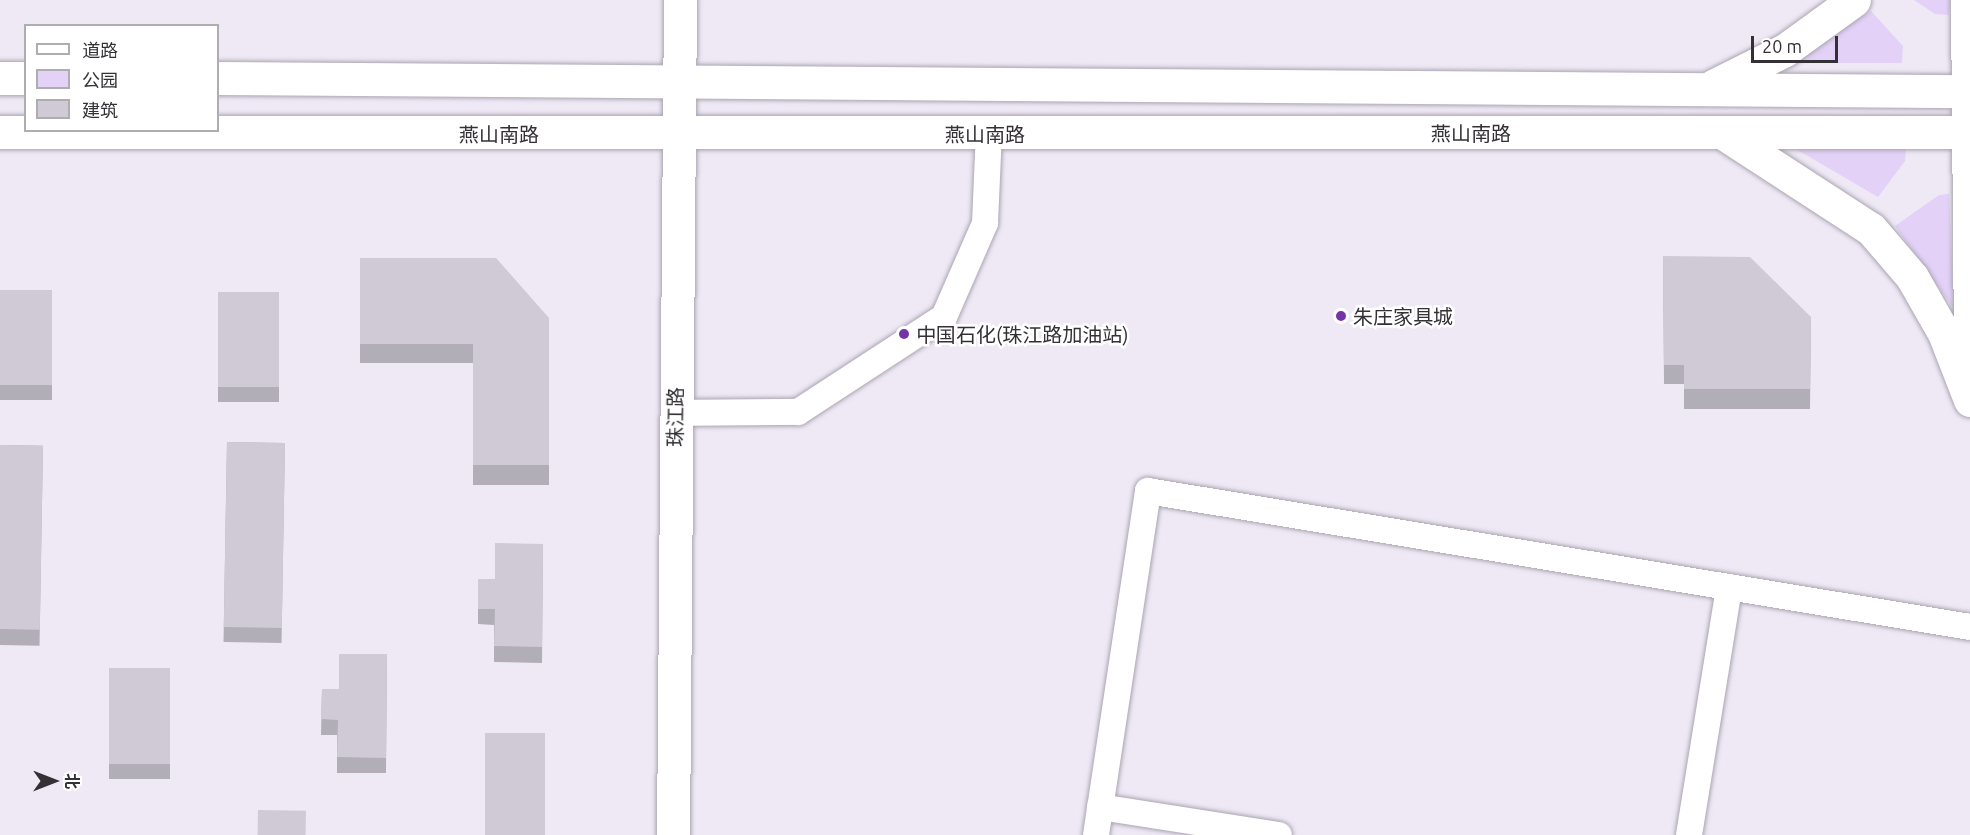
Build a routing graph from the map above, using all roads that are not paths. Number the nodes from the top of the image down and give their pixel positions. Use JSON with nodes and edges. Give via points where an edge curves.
{"nodes":[{"id":1,"x":680,"y":0,"type":"edge"},
{"id":2,"x":1854,"y":0,"type":"edge"},
{"id":3,"x":1968,"y":0,"type":"edge"},
{"id":4,"x":0,"y":78,"type":"edge"},
{"id":5,"x":24,"y":78,"type":"edge"},
{"id":6,"x":219,"y":78,"type":"edge"},
{"id":7,"x":680,"y":78,"type":"junction"},
{"id":8,"x":1709,"y":88,"type":"junction"},
{"id":9,"x":1970,"y":91,"type":"edge"},
{"id":10,"x":0,"y":132,"type":"edge"},
{"id":11,"x":1969,"y":132,"type":"edge"},
{"id":12,"x":1723,"y":133,"type":"junction"},
{"id":13,"x":681,"y":134,"type":"junction"},
{"id":14,"x":990,"y":134,"type":"junction"},
{"id":15,"x":1970,"y":353,"type":"edge"},
{"id":16,"x":1970,"y":400,"type":"edge"},
{"id":17,"x":675,"y":413,"type":"junction"},
{"id":18,"x":1729,"y":587,"type":"junction"},
{"id":19,"x":1970,"y":627,"type":"edge"},
{"id":20,"x":1100,"y":807,"type":"junction"},
{"id":21,"x":673,"y":835,"type":"edge"},
{"id":22,"x":1096,"y":835,"type":"edge"},
{"id":23,"x":1279,"y":835,"type":"edge"},
{"id":24,"x":1689,"y":835,"type":"edge"}],
"edges":[{"from":1,"to":7,"type":"main road","name":"珠江路"},
{"from":2,"to":8,"type":"main road","via":[[1785,50]]},
{"from":3,"to":9,"type":"main road"},
{"from":4,"to":5,"type":"main road"},
{"from":6,"to":7,"type":"main road"},
{"from":7,"to":8,"type":"main road"},
{"from":7,"to":13,"type":"main road","name":"珠江路"},
{"from":8,"to":9,"type":"main road"},
{"from":9,"to":11,"type":"main road"},
{"from":10,"to":13,"type":"main road","name":"燕山南路"},
{"from":11,"to":12,"type":"main road","name":"燕山南路"},
{"from":11,"to":15,"type":"main road"},
{"from":12,"to":14,"type":"main road","name":"燕山南路"},
{"from":12,"to":16,"type":"main road","via":[[1871,229],[1912,278],[1944,333]]},
{"from":13,"to":14,"type":"main road","name":"燕山南路"},
{"from":13,"to":17,"type":"main road","name":"珠江路"},
{"from":14,"to":17,"type":"street","via":[[985,224],[944,317],[798,412]]},
{"from":17,"to":21,"type":"main road","name":"珠江路"},
{"from":18,"to":19,"type":"street"},
{"from":18,"to":20,"type":"street","via":[[1148,491]]},
{"from":18,"to":24,"type":"street"},
{"from":20,"to":22,"type":"street"},
{"from":20,"to":23,"type":"street"}]}
